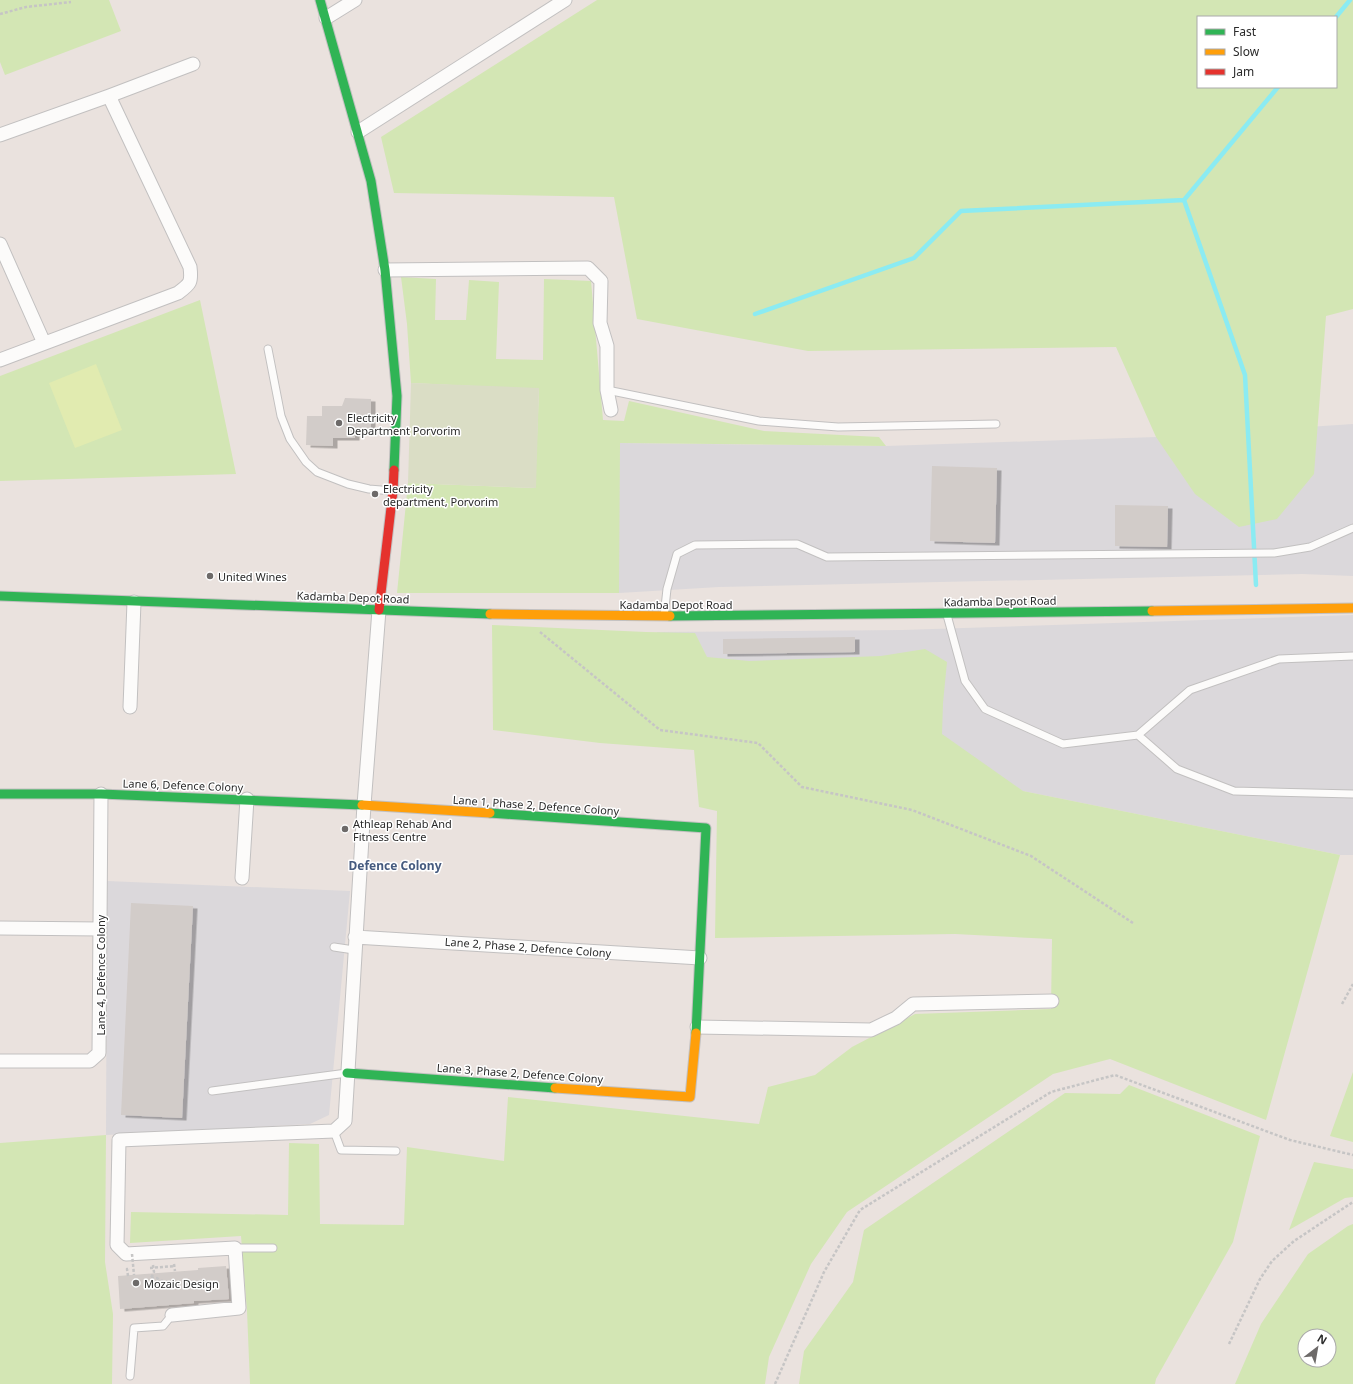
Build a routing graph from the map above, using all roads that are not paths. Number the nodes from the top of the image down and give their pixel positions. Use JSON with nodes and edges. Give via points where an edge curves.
{"nodes":[{"id":1,"x":320,"y":0,"type":"edge"},
{"id":2,"x":355,"y":0,"type":"edge"},
{"id":3,"x":565,"y":0,"type":"edge"},
{"id":4,"x":326,"y":18,"type":"junction"},
{"id":5,"x":193,"y":64,"type":"dead end"},
{"id":6,"x":109,"y":96,"type":"junction"},
{"id":7,"x":358,"y":132,"type":"junction"},
{"id":8,"x":0,"y":135,"type":"edge"},
{"id":9,"x":0,"y":244,"type":"edge"},
{"id":10,"x":385,"y":270,"type":"junction"},
{"id":11,"x":44,"y":343,"type":"junction"},
{"id":12,"x":268,"y":349,"type":"dead end"},
{"id":13,"x":0,"y":360,"type":"edge"},
{"id":14,"x":608,"y":390,"type":"junction"},
{"id":15,"x":611,"y":410,"type":"dead end"},
{"id":16,"x":996,"y":424,"type":"dead end"},
{"id":17,"x":393,"y":491,"type":"junction"},
{"id":18,"x":1353,"y":528,"type":"edge"},
{"id":19,"x":0,"y":596,"type":"edge"},
{"id":20,"x":134,"y":602,"type":"junction"},
{"id":21,"x":1353,"y":608,"type":"edge"},
{"id":22,"x":379,"y":610,"type":"junction"},
{"id":23,"x":946,"y":614,"type":"junction"},
{"id":24,"x":664,"y":616,"type":"junction"},
{"id":25,"x":1353,"y":656,"type":"edge"},
{"id":26,"x":130,"y":707,"type":"dead end"},
{"id":27,"x":1138,"y":735,"type":"junction"},
{"id":28,"x":0,"y":794,"type":"edge"},
{"id":29,"x":101,"y":794,"type":"junction"},
{"id":30,"x":1353,"y":794,"type":"edge"},
{"id":31,"x":247,"y":800,"type":"junction"},
{"id":32,"x":364,"y":805,"type":"junction"},
{"id":33,"x":242,"y":878,"type":"dead end"},
{"id":34,"x":0,"y":928,"type":"edge"},
{"id":35,"x":100,"y":929,"type":"junction"},
{"id":36,"x":355,"y":937,"type":"junction"},
{"id":37,"x":334,"y":948,"type":"dead end"},
{"id":38,"x":354,"y":950,"type":"junction"},
{"id":39,"x":700,"y":958,"type":"junction"},
{"id":40,"x":1052,"y":1001,"type":"dead end"},
{"id":41,"x":697,"y":1027,"type":"junction"},
{"id":42,"x":0,"y":1061,"type":"edge"},
{"id":43,"x":347,"y":1073,"type":"junction"},
{"id":44,"x":212,"y":1091,"type":"dead end"},
{"id":45,"x":334,"y":1131,"type":"junction"},
{"id":46,"x":396,"y":1151,"type":"dead end"},
{"id":47,"x":235,"y":1248,"type":"junction"},
{"id":48,"x":273,"y":1248,"type":"dead end"},
{"id":49,"x":172,"y":1315,"type":"joint"},
{"id":50,"x":130,"y":1376,"type":"dead end"}],
"edges":[{"from":1,"to":4,"type":"street"},
{"from":2,"to":4,"type":"street"},
{"from":3,"to":7,"type":"street"},
{"from":4,"to":7,"type":"street"},
{"from":5,"to":6,"type":"street"},
{"from":6,"to":8,"type":"street"},
{"from":6,"to":11,"type":"street","via":[[190,267],[192,277],[189,285],[178,293]]},
{"from":7,"to":10,"type":"street","via":[[371,181]]},
{"from":9,"to":11,"type":"street"},
{"from":10,"to":14,"type":"street","via":[[588,268],[601,282],[600,323],[607,346]]},
{"from":10,"to":17,"type":"street","via":[[397,396]]},
{"from":11,"to":13,"type":"street"},
{"from":12,"to":17,"type":"lane","via":[[281,416],[290,438],[306,462],[317,472],[348,484]]},
{"from":14,"to":15,"type":"street"},
{"from":14,"to":16,"type":"lane","via":[[759,422],[838,427]]},
{"from":17,"to":22,"type":"street"},
{"from":18,"to":24,"type":"lane","via":[[1310,547],[1274,553],[827,557],[797,544],[695,545],[677,554],[667,589]]},
{"from":19,"to":20,"type":"street","name":"Kadamba Depot Road"},
{"from":20,"to":22,"type":"street","name":"Kadamba Depot Road"},
{"from":20,"to":26,"type":"street"},
{"from":21,"to":23,"type":"street","name":"Kadamba Depot Road"},
{"from":22,"to":24,"type":"street","name":"Kadamba Depot Road","via":[[520,615]]},
{"from":22,"to":32,"type":"street"},
{"from":23,"to":24,"type":"street","name":"Kadamba Depot Road"},
{"from":23,"to":27,"type":"lane","via":[[965,681],[985,709],[1063,744]]},
{"from":25,"to":27,"type":"lane","via":[[1279,659],[1190,690]]},
{"from":27,"to":30,"type":"lane","via":[[1177,769],[1234,791]]},
{"from":28,"to":29,"type":"street","name":"Lane 6, Defence Colony"},
{"from":29,"to":31,"type":"street","name":"Lane 6, Defence Colony"},
{"from":29,"to":35,"type":"street","name":"Lane 4, Defence Colony"},
{"from":31,"to":32,"type":"street","name":"Lane 6, Defence Colony"},
{"from":31,"to":33,"type":"street"},
{"from":32,"to":36,"type":"street"},
{"from":32,"to":39,"type":"street","name":"Lane 1, Phase 2, Defence Colony","via":[[706,828]]},
{"from":34,"to":35,"type":"street"},
{"from":35,"to":42,"type":"street","name":"Lane 4, Defence Colony","via":[[99,1053],[90,1062]]},
{"from":36,"to":38,"type":"street"},
{"from":36,"to":39,"type":"street","name":"Lane 2, Phase 2, Defence Colony"},
{"from":37,"to":38,"type":"lane"},
{"from":38,"to":43,"type":"street"},
{"from":39,"to":41,"type":"street"},
{"from":40,"to":41,"type":"street","via":[[913,1004],[896,1018],[871,1030]]},
{"from":41,"to":43,"type":"street","name":"Lane 3, Phase 2, Defence Colony","via":[[690,1097]]},
{"from":43,"to":44,"type":"lane"},
{"from":43,"to":45,"type":"street","via":[[345,1121]]},
{"from":45,"to":46,"type":"lane","via":[[341,1150]]},
{"from":45,"to":47,"type":"street","via":[[119,1140],[117,1245],[126,1254]]},
{"from":47,"to":48,"type":"lane"},
{"from":47,"to":49,"type":"street","via":[[239,1308]]},
{"from":49,"to":50,"type":"lane","via":[[163,1326],[134,1328]]}]}
